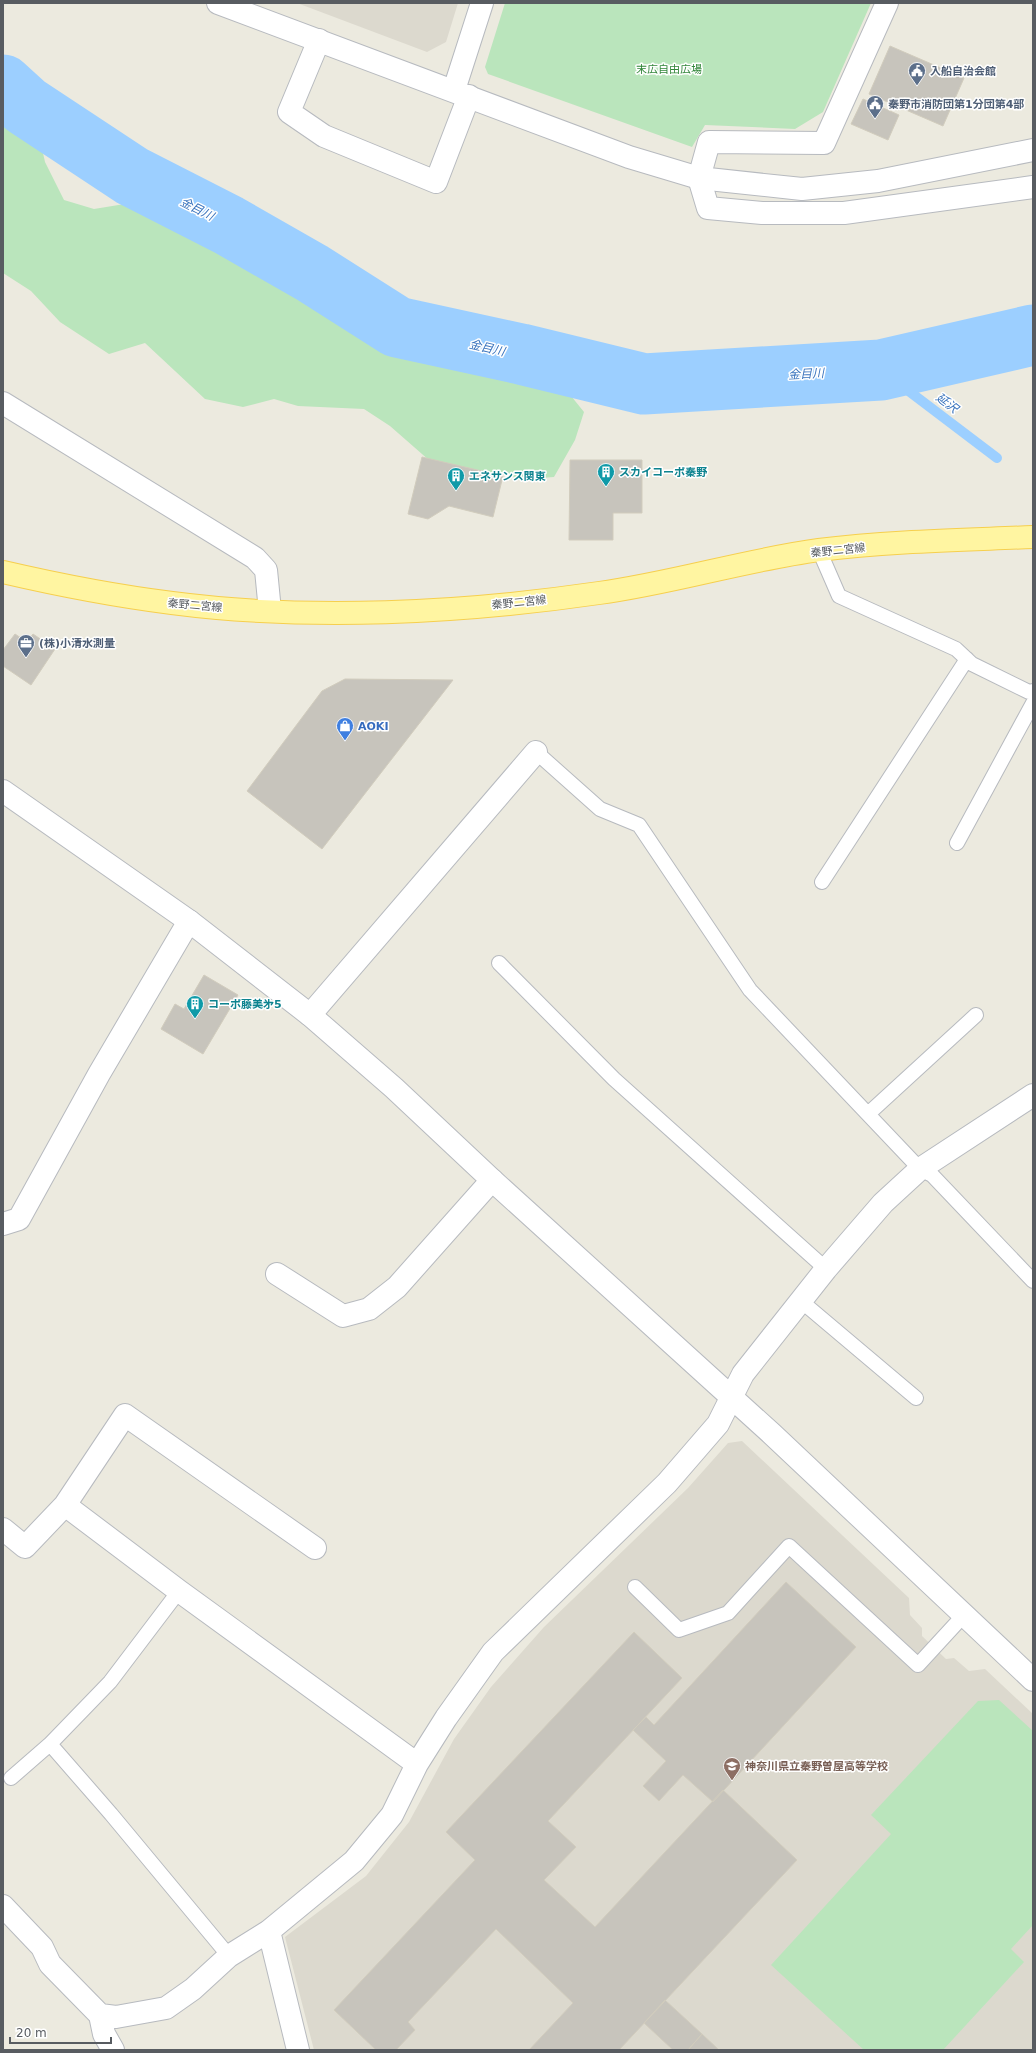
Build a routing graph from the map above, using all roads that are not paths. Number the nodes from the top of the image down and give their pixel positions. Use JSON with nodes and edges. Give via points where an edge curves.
{"nodes":[{"id":1,"x":218,"y":3,"type":"edge"},
{"id":2,"x":482,"y":3,"type":"edge"},
{"id":3,"x":887,"y":3,"type":"edge"},
{"id":4,"x":319,"y":40,"type":"junction"},
{"id":5,"x":462,"y":93,"type":"junction"},
{"id":6,"x":1033,"y":150,"type":"edge"},
{"id":7,"x":699,"y":178,"type":"junction"},
{"id":8,"x":1033,"y":187,"type":"edge"},
{"id":9,"x":3,"y":403,"type":"edge"},
{"id":10,"x":1033,"y":537,"type":"edge"},
{"id":11,"x":819,"y":550,"type":"junction"},
{"id":12,"x":3,"y":572,"type":"edge"},
{"id":13,"x":270,"y":611,"type":"junction"},
{"id":14,"x":967,"y":659,"type":"junction"},
{"id":15,"x":1033,"y":692,"type":"edge"},
{"id":16,"x":1033,"y":703,"type":"edge"},
{"id":17,"x":536,"y":752,"type":"joint"},
{"id":18,"x":3,"y":791,"type":"edge"},
{"id":19,"x":957,"y":843,"type":"dead end"},
{"id":20,"x":822,"y":882,"type":"dead end"},
{"id":21,"x":189,"y":921,"type":"junction"},
{"id":22,"x":499,"y":963,"type":"dead end"},
{"id":23,"x":310,"y":1015,"type":"junction"},
{"id":24,"x":976,"y":1015,"type":"dead end"},
{"id":25,"x":1033,"y":1095,"type":"edge"},
{"id":26,"x":868,"y":1114,"type":"junction"},
{"id":27,"x":920,"y":1169,"type":"junction"},
{"id":28,"x":492,"y":1180,"type":"junction"},
{"id":29,"x":3,"y":1224,"type":"edge"},
{"id":30,"x":826,"y":1269,"type":"junction"},
{"id":31,"x":277,"y":1274,"type":"dead end"},
{"id":32,"x":1033,"y":1281,"type":"edge"},
{"id":33,"x":801,"y":1301,"type":"junction"},
{"id":34,"x":731,"y":1397,"type":"junction"},
{"id":35,"x":916,"y":1398,"type":"dead end"},
{"id":36,"x":65,"y":1505,"type":"junction"},
{"id":37,"x":7,"y":1539,"type":"edge"},
{"id":38,"x":315,"y":1548,"type":"dead end"},
{"id":39,"x":635,"y":1587,"type":"dead end"},
{"id":40,"x":179,"y":1591,"type":"junction"},
{"id":41,"x":964,"y":1615,"type":"junction"},
{"id":42,"x":1033,"y":1680,"type":"edge"},
{"id":43,"x":50,"y":1744,"type":"junction"},
{"id":44,"x":417,"y":1764,"type":"junction"},
{"id":45,"x":12,"y":1778,"type":"dead end"},
{"id":46,"x":3,"y":1906,"type":"edge"},
{"id":47,"x":269,"y":1931,"type":"junction"},
{"id":48,"x":228,"y":1956,"type":"junction"},
{"id":49,"x":100,"y":2015,"type":"junction"},
{"id":50,"x":113,"y":2050,"type":"edge"},
{"id":51,"x":298,"y":2050,"type":"edge"}],
"edges":[{"from":1,"to":4,"type":"street"},
{"from":2,"to":5,"type":"street"},
{"from":3,"to":7,"type":"street","via":[[824,143],[709,142]]},
{"from":4,"to":5,"type":"street"},
{"from":4,"to":5,"type":"street","via":[[289,112],[324,136],[436,182]]},
{"from":5,"to":7,"type":"street","via":[[629,157]]},
{"from":6,"to":7,"type":"street","via":[[878,181],[802,189]]},
{"from":7,"to":8,"type":"street","via":[[708,208],[762,213],[844,213]]},
{"from":9,"to":13,"type":"street","via":[[255,558],[266,570]]},
{"from":10,"to":11,"type":"main road","name":"秦野二宮線"},
{"from":11,"to":13,"type":"main road","name":"秦野二宮線","via":[[600,593],[452,609]]},
{"from":11,"to":14,"type":"lane","via":[[839,596],[956,649]]},
{"from":12,"to":13,"type":"main road","name":"秦野二宮線","via":[[173,604]]},
{"from":14,"to":15,"type":"lane","via":[[972,664],[1028,692]]},
{"from":14,"to":20,"type":"lane"},
{"from":16,"to":19,"type":"lane"},
{"from":17,"to":23,"type":"street"},
{"from":17,"to":26,"type":"lane","via":[[600,809],[639,825],[750,990]]},
{"from":18,"to":21,"type":"street"},
{"from":21,"to":23,"type":"street"},
{"from":21,"to":29,"type":"street","via":[[98,1074],[19,1220]]},
{"from":22,"to":30,"type":"lane","via":[[614,1079]]},
{"from":23,"to":28,"type":"street","via":[[394,1088]]},
{"from":24,"to":26,"type":"lane"},
{"from":25,"to":27,"type":"street"},
{"from":26,"to":27,"type":"lane"},
{"from":27,"to":30,"type":"street","via":[[882,1203]]},
{"from":27,"to":32,"type":"lane","via":[[932,1175]]},
{"from":28,"to":31,"type":"street","via":[[398,1287],[369,1309],[343,1316]]},
{"from":28,"to":34,"type":"street"},
{"from":30,"to":33,"type":"street"},
{"from":33,"to":34,"type":"street","via":[[743,1374]]},
{"from":33,"to":35,"type":"lane"},
{"from":34,"to":41,"type":"street"},
{"from":34,"to":44,"type":"street","via":[[718,1424],[667,1482],[493,1652]]},
{"from":36,"to":37,"type":"street","via":[[25,1547]]},
{"from":36,"to":38,"type":"street","via":[[124,1415]]},
{"from":36,"to":40,"type":"street"},
{"from":39,"to":41,"type":"lane","via":[[680,1630],[728,1613],[789,1546],[918,1665]]},
{"from":40,"to":43,"type":"lane","via":[[110,1682]]},
{"from":40,"to":44,"type":"street"},
{"from":41,"to":42,"type":"street"},
{"from":43,"to":45,"type":"lane"},
{"from":43,"to":48,"type":"lane"},
{"from":44,"to":47,"type":"street","via":[[392,1815],[354,1861]]},
{"from":46,"to":49,"type":"street","via":[[42,1947],[50,1964]]},
{"from":47,"to":48,"type":"street"},
{"from":47,"to":51,"type":"street"},
{"from":48,"to":49,"type":"street","via":[[193,1989],[166,2008],[116,2017]]},
{"from":49,"to":50,"type":"street","via":[[104,2034]]}]}
